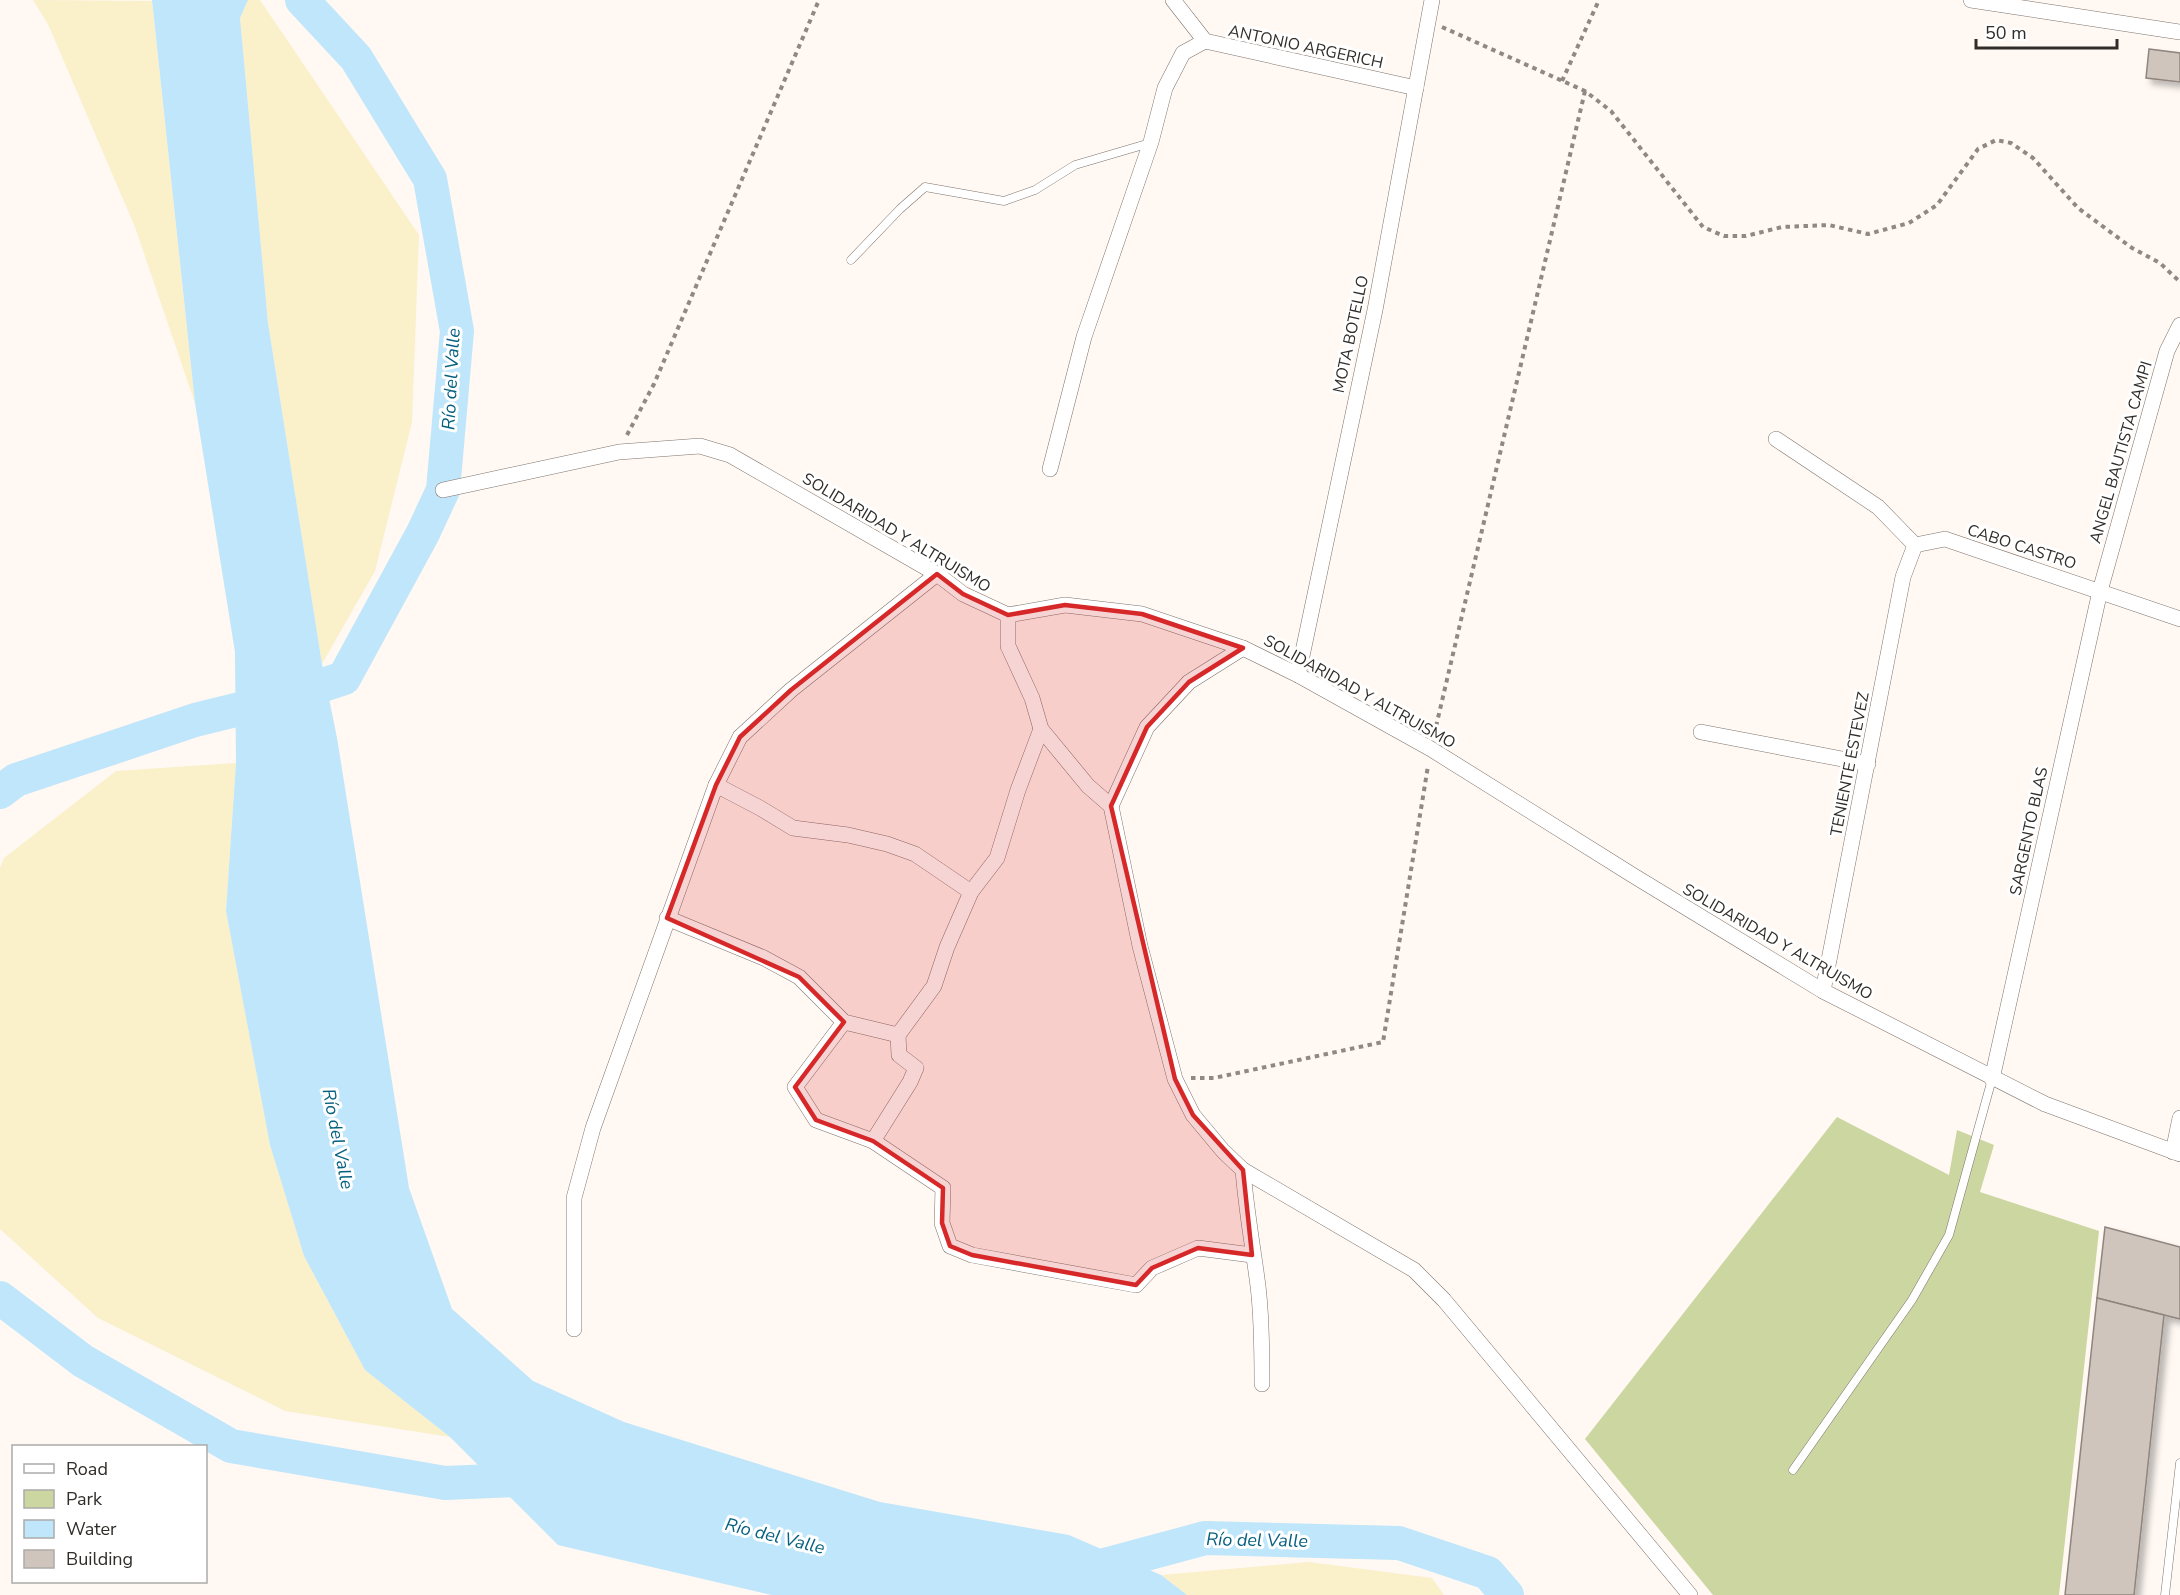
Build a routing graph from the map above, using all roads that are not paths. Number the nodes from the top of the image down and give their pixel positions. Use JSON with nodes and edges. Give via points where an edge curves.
{"nodes":[{"id":1,"x":1173,"y":0,"type":"edge"},
{"id":2,"x":1432,"y":0,"type":"edge"},
{"id":3,"x":1971,"y":0,"type":"edge"},
{"id":4,"x":2180,"y":32,"type":"edge"},
{"id":5,"x":1205,"y":41,"type":"junction"},
{"id":6,"x":1416,"y":88,"type":"junction"},
{"id":7,"x":1151,"y":142,"type":"junction"},
{"id":8,"x":851,"y":260,"type":"dead end"},
{"id":9,"x":2180,"y":325,"type":"edge"},
{"id":10,"x":1776,"y":439,"type":"dead end"},
{"id":11,"x":1050,"y":470,"type":"dead end"},
{"id":12,"x":443,"y":490,"type":"dead end"},
{"id":13,"x":1915,"y":545,"type":"junction"},
{"id":14,"x":937,"y":574,"type":"junction"},
{"id":15,"x":2100,"y":591,"type":"junction"},
{"id":16,"x":1008,"y":615,"type":"junction"},
{"id":17,"x":2180,"y":619,"type":"edge"},
{"id":18,"x":1243,"y":648,"type":"junction"},
{"id":19,"x":1298,"y":675,"type":"junction"},
{"id":20,"x":1041,"y":729,"type":"junction"},
{"id":21,"x":1701,"y":732,"type":"dead end"},
{"id":22,"x":1868,"y":764,"type":"junction"},
{"id":23,"x":716,"y":786,"type":"junction"},
{"id":24,"x":1111,"y":806,"type":"junction"},
{"id":25,"x":971,"y":892,"type":"junction"},
{"id":26,"x":667,"y":918,"type":"junction"},
{"id":27,"x":1823,"y":991,"type":"junction"},
{"id":28,"x":844,"y":1022,"type":"junction"},
{"id":29,"x":898,"y":1035,"type":"junction"},
{"id":30,"x":1992,"y":1079,"type":"junction"},
{"id":31,"x":2180,"y":1118,"type":"edge"},
{"id":32,"x":873,"y":1141,"type":"junction"},
{"id":33,"x":2177,"y":1153,"type":"edge"},
{"id":34,"x":1244,"y":1170,"type":"junction"},
{"id":35,"x":1252,"y":1255,"type":"junction"},
{"id":36,"x":574,"y":1329,"type":"dead end"},
{"id":37,"x":1262,"y":1384,"type":"dead end"},
{"id":38,"x":2180,"y":1463,"type":"edge"},
{"id":39,"x":1793,"y":1470,"type":"dead end"},
{"id":40,"x":1690,"y":1595,"type":"edge"},
{"id":41,"x":2165,"y":1595,"type":"edge"}],
"edges":[{"from":1,"to":5,"type":"street","name":"ANTONIO ARGERICH"},
{"from":2,"to":6,"type":"street","name":"MOTA BOTELLO"},
{"from":3,"to":4,"type":"street"},
{"from":5,"to":6,"type":"street","name":"ANTONIO ARGERICH"},
{"from":5,"to":7,"type":"street","via":[[1183,53],[1165,88]]},
{"from":6,"to":19,"type":"street","name":"MOTA BOTELLO"},
{"from":7,"to":8,"type":"lane","via":[[1075,165],[1035,190],[1004,201],[925,187]]},
{"from":7,"to":11,"type":"street","via":[[1084,337]]},
{"from":9,"to":15,"type":"street","name":"ANGEL BAUTISTA CAMPI","via":[[2168,351]]},
{"from":10,"to":13,"type":"street","via":[[1878,507]]},
{"from":12,"to":14,"type":"street","name":"SOLIDARIDAD Y ALTRUISMO","via":[[619,452],[700,446],[730,455]]},
{"from":13,"to":15,"type":"street","name":"CABO CASTRO","via":[[1945,539]]},
{"from":13,"to":22,"type":"street","name":"TENIENTE ESTEVEZ","via":[[1904,578]]},
{"from":14,"to":16,"type":"street","name":"SOLIDARIDAD Y ALTRUISMO","via":[[963,594]]},
{"from":14,"to":23,"type":"street","via":[[790,690],[740,737]]},
{"from":15,"to":17,"type":"street","name":"CABO CASTRO"},
{"from":15,"to":30,"type":"street","name":"SARGENTO BLAS"},
{"from":16,"to":18,"type":"street","name":"SOLIDARIDAD Y ALTRUISMO","via":[[1065,605],[1142,614]]},
{"from":16,"to":20,"type":"street","via":[[1008,646],[1032,698]]},
{"from":18,"to":19,"type":"street","name":"SOLIDARIDAD Y ALTRUISMO"},
{"from":18,"to":24,"type":"street","via":[[1189,682],[1147,727]]},
{"from":19,"to":27,"type":"street","name":"SOLIDARIDAD Y ALTRUISMO","via":[[1431,749]]},
{"from":20,"to":24,"type":"street","via":[[1088,786]]},
{"from":20,"to":25,"type":"street","via":[[997,858]]},
{"from":21,"to":22,"type":"street"},
{"from":22,"to":27,"type":"street","name":"TENIENTE ESTEVEZ"},
{"from":23,"to":25,"type":"street","via":[[794,828],[848,835],[915,854]]},
{"from":23,"to":26,"type":"street"},
{"from":24,"to":34,"type":"street","via":[[1140,946],[1175,1078],[1193,1115]]},
{"from":25,"to":29,"type":"street","via":[[934,986]]},
{"from":26,"to":28,"type":"street","via":[[764,958],[799,977]]},
{"from":26,"to":36,"type":"street","via":[[593,1128],[574,1198]]},
{"from":27,"to":30,"type":"street","name":"SOLIDARIDAD Y ALTRUISMO"},
{"from":28,"to":29,"type":"street"},
{"from":28,"to":32,"type":"street","via":[[795,1087],[816,1120]]},
{"from":29,"to":32,"type":"street","via":[[899,1055],[916,1068]]},
{"from":30,"to":33,"type":"street","name":"SOLIDARIDAD Y ALTRUISMO","via":[[2045,1104]]},
{"from":30,"to":39,"type":"lane","via":[[1949,1235],[1912,1300]]},
{"from":31,"to":33,"type":"street"},
{"from":32,"to":35,"type":"street","via":[[943,1188],[942,1223],[950,1246],[972,1255],[1136,1285],[1152,1268],[1198,1248]]},
{"from":34,"to":35,"type":"street"},
{"from":34,"to":40,"type":"street","via":[[1414,1270],[1444,1300]]},
{"from":35,"to":37,"type":"street","via":[[1260,1308]]},
{"from":38,"to":41,"type":"lane"}]}
